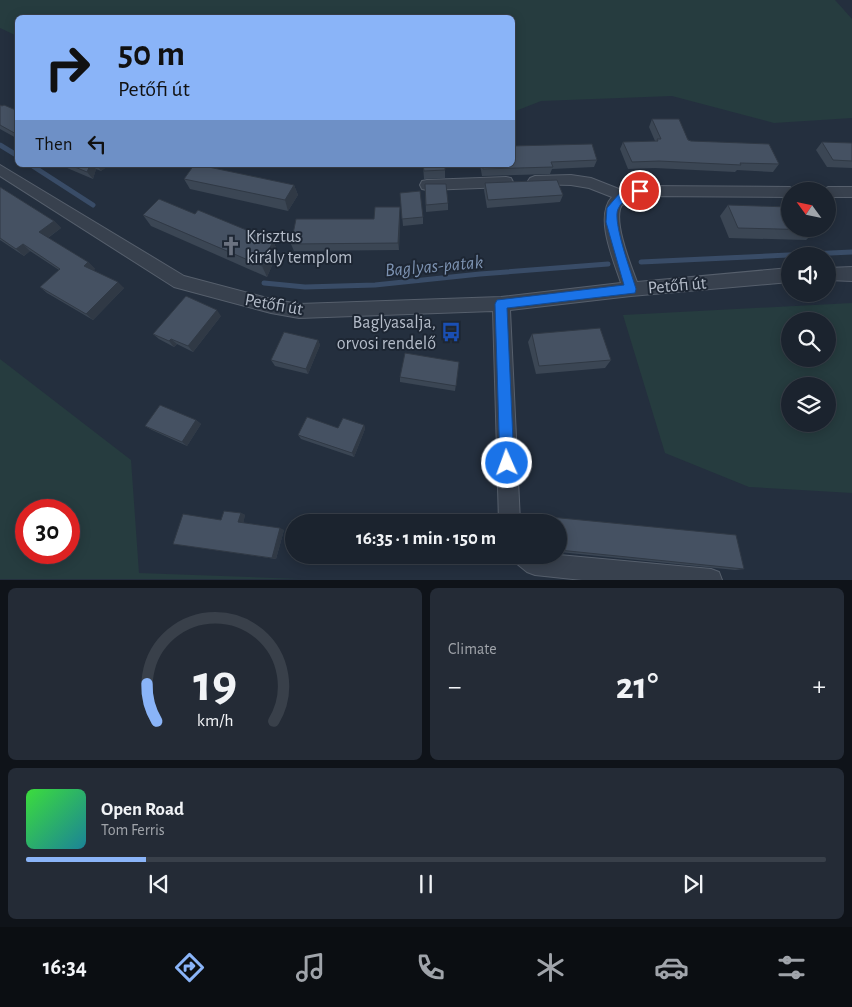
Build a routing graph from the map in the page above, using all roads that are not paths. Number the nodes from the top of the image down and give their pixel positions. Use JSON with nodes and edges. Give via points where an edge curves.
{"nodes":[{"id":1,"x":0,"y":170,"type":"edge"},
{"id":2,"x":427,"y":185,"type":"edge"},
{"id":3,"x":781,"y":192,"type":"edge"},
{"id":4,"x":836,"y":192,"type":"edge"},
{"id":5,"x":852,"y":192,"type":"edge"},
{"id":6,"x":623,"y":196,"type":"junction"},
{"id":7,"x":836,"y":274,"type":"edge"},
{"id":8,"x":852,"y":274,"type":"edge"},
{"id":9,"x":781,"y":277,"type":"edge"},
{"id":10,"x":631,"y":289,"type":"junction"},
{"id":11,"x":501,"y":304,"type":"junction"},
{"id":12,"x":509,"y":514,"type":"edge"},
{"id":13,"x":566,"y":564,"type":"edge"},
{"id":14,"x":711,"y":580,"type":"edge"}],
"edges":[{"from":1,"to":11,"type":"street","name":"Petőfi út","via":[[180,282],[299,311]]},
{"from":2,"to":6,"type":"street","via":[[571,180],[591,183]]},
{"from":3,"to":6,"type":"street","via":[[640,191]]},
{"from":4,"to":5,"type":"street"},
{"from":6,"to":10,"type":"street","via":[[612,208],[612,222]]},
{"from":7,"to":8,"type":"street"},
{"from":9,"to":10,"type":"street","name":"Petőfi út"},
{"from":10,"to":11,"type":"street","name":"Petőfi út"},
{"from":11,"to":12,"type":"street"},
{"from":13,"to":14,"type":"street"}]}
